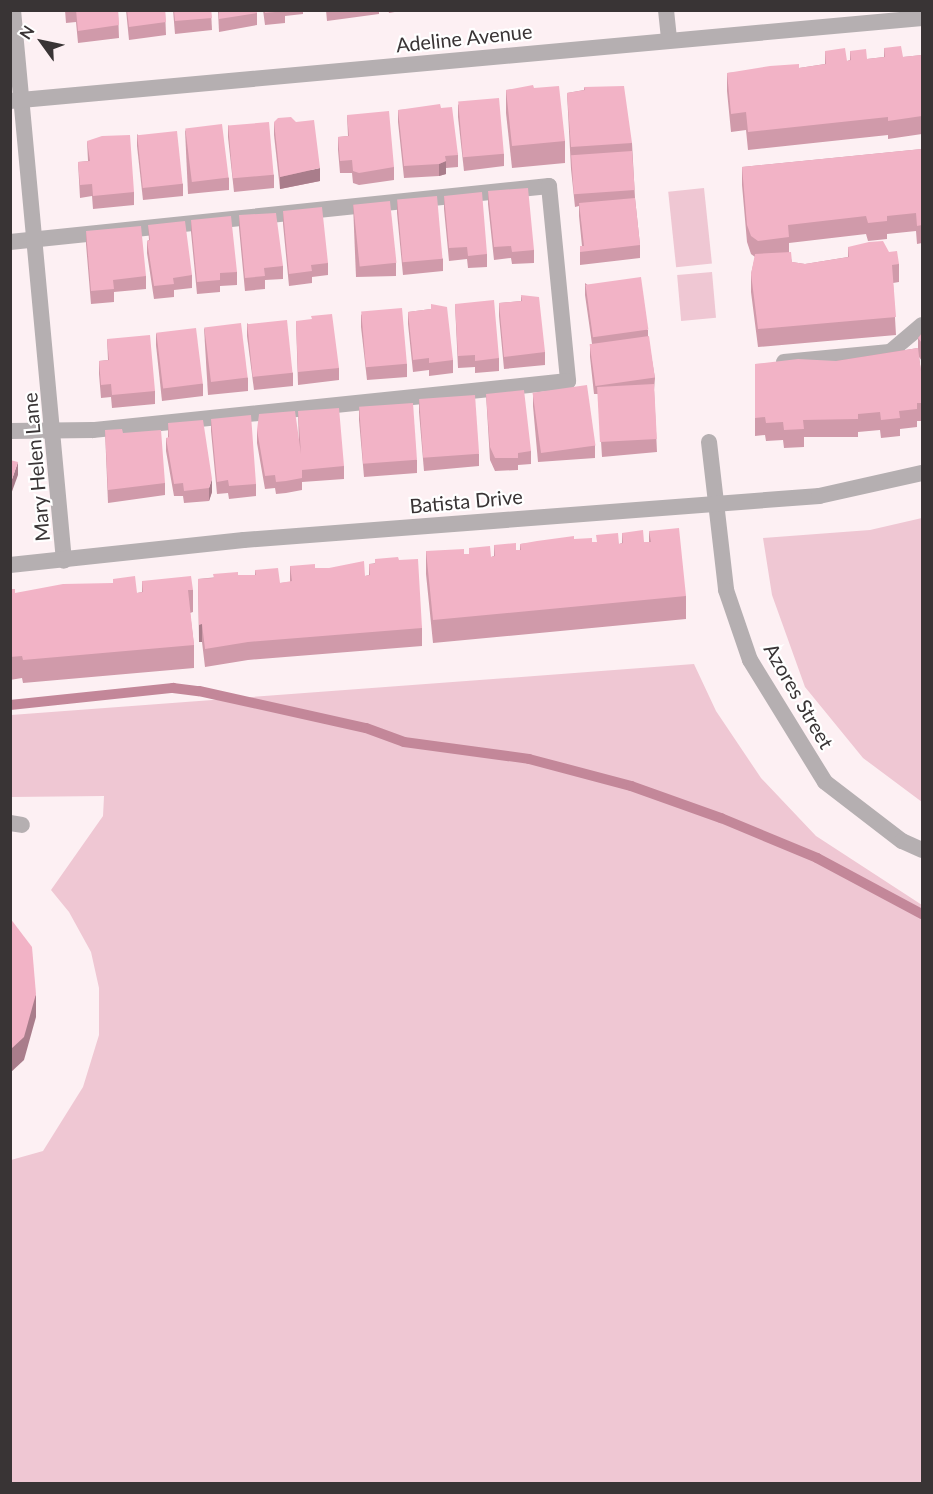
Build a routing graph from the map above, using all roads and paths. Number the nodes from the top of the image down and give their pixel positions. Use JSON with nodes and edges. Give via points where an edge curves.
{"nodes":[{"id":1,"x":13,"y":10,"type":"edge"},
{"id":2,"x":666,"y":10,"type":"edge"},
{"id":3,"x":922,"y":18,"type":"edge"},
{"id":4,"x":669,"y":39,"type":"junction"},
{"id":5,"x":15,"y":101,"type":"edge"},
{"id":6,"x":36,"y":239,"type":"junction"},
{"id":7,"x":10,"y":242,"type":"edge"},
{"id":8,"x":922,"y":325,"type":"edge"},
{"id":9,"x":762,"y":364,"type":"edge"},
{"id":10,"x":54,"y":429,"type":"junction"},
{"id":11,"x":10,"y":431,"type":"edge"},
{"id":12,"x":709,"y":442,"type":"dead end"},
{"id":13,"x":922,"y":473,"type":"edge"},
{"id":14,"x":714,"y":502,"type":"junction"},
{"id":15,"x":64,"y":561,"type":"junction"},
{"id":16,"x":10,"y":565,"type":"edge"},
{"id":17,"x":922,"y":850,"type":"edge"}],
"edges":[{"from":1,"to":5,"type":"street","name":"Mary Helen Lane"},
{"from":2,"to":4,"type":"street"},
{"from":3,"to":4,"type":"street","name":"Adeline Avenue"},
{"from":4,"to":5,"type":"street","name":"Adeline Avenue"},
{"from":5,"to":6,"type":"street","name":"Mary Helen Lane"},
{"from":6,"to":7,"type":"street"},
{"from":6,"to":10,"type":"street","name":"Mary Helen Lane"},
{"from":6,"to":10,"type":"street","via":[[549,186],[568,381],[93,430]]},
{"from":8,"to":9,"type":"street","via":[[890,352]]},
{"from":10,"to":11,"type":"street"},
{"from":10,"to":15,"type":"street","name":"Mary Helen Lane"},
{"from":12,"to":14,"type":"street","name":"Azores Street"},
{"from":13,"to":14,"type":"street","name":"Batista Drive","via":[[819,496]]},
{"from":14,"to":15,"type":"street","name":"Batista Drive","via":[[244,540]]},
{"from":14,"to":17,"type":"street","name":"Azores Street","via":[[726,590],[750,660],[784,720],[825,782],[902,841]]},
{"from":15,"to":16,"type":"street","name":"Batista Drive"}]}
